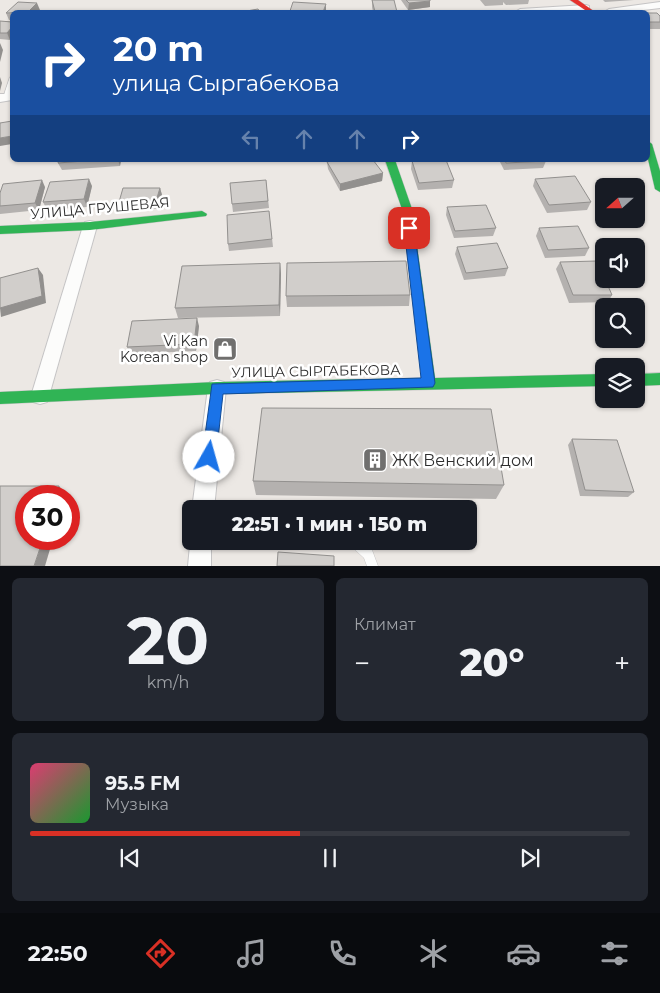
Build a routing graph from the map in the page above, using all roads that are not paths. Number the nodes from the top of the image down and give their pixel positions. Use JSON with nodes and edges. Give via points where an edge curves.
{"nodes":[{"id":1,"x":573,"y":0,"type":"edge"},
{"id":2,"x":660,"y":5,"type":"edge"},
{"id":3,"x":589,"y":10,"type":"edge"},
{"id":4,"x":624,"y":10,"type":"edge"},
{"id":5,"x":10,"y":84,"type":"edge"},
{"id":6,"x":6,"y":97,"type":"edge"},
{"id":7,"x":650,"y":152,"type":"edge"},
{"id":8,"x":391,"y":162,"type":"edge"},
{"id":9,"x":660,"y":189,"type":"edge"},
{"id":10,"x":202,"y":214,"type":"dead end"},
{"id":11,"x":90,"y":226,"type":"junction"},
{"id":12,"x":0,"y":230,"type":"edge"},
{"id":13,"x":660,"y":379,"type":"edge"},
{"id":14,"x":595,"y":380,"type":"edge"},
{"id":15,"x":645,"y":380,"type":"edge"},
{"id":16,"x":429,"y":383,"type":"junction"},
{"id":17,"x":217,"y":388,"type":"junction"},
{"id":18,"x":40,"y":396,"type":"junction"},
{"id":19,"x":0,"y":398,"type":"edge"},
{"id":20,"x":204,"y":500,"type":"edge"},
{"id":21,"x":200,"y":550,"type":"edge"},
{"id":22,"x":364,"y":550,"type":"edge"},
{"id":23,"x":199,"y":566,"type":"edge"},
{"id":24,"x":373,"y":566,"type":"edge"}],
"edges":[{"from":1,"to":3,"type":"street"},
{"from":2,"to":4,"type":"street"},
{"from":5,"to":6,"type":"lane"},
{"from":7,"to":9,"type":"street"},
{"from":8,"to":16,"type":"street","via":[[407,209]]},
{"from":10,"to":11,"type":"street","name":"УЛИЦА ГРУШЕВАЯ"},
{"from":11,"to":12,"type":"street","name":"УЛИЦА ГРУШЕВАЯ"},
{"from":11,"to":18,"type":"street"},
{"from":13,"to":15,"type":"street"},
{"from":14,"to":16,"type":"street","name":"УЛИЦА СЫРГАБЕКОВА"},
{"from":16,"to":17,"type":"street","name":"УЛИЦА СЫРГАБЕКОВА"},
{"from":17,"to":18,"type":"street","name":"УЛИЦА СЫРГАБЕКОВА"},
{"from":17,"to":20,"type":"street"},
{"from":18,"to":19,"type":"street","name":"УЛИЦА СЫРГАБЕКОВА"},
{"from":21,"to":23,"type":"street"},
{"from":22,"to":24,"type":"lane"}]}
